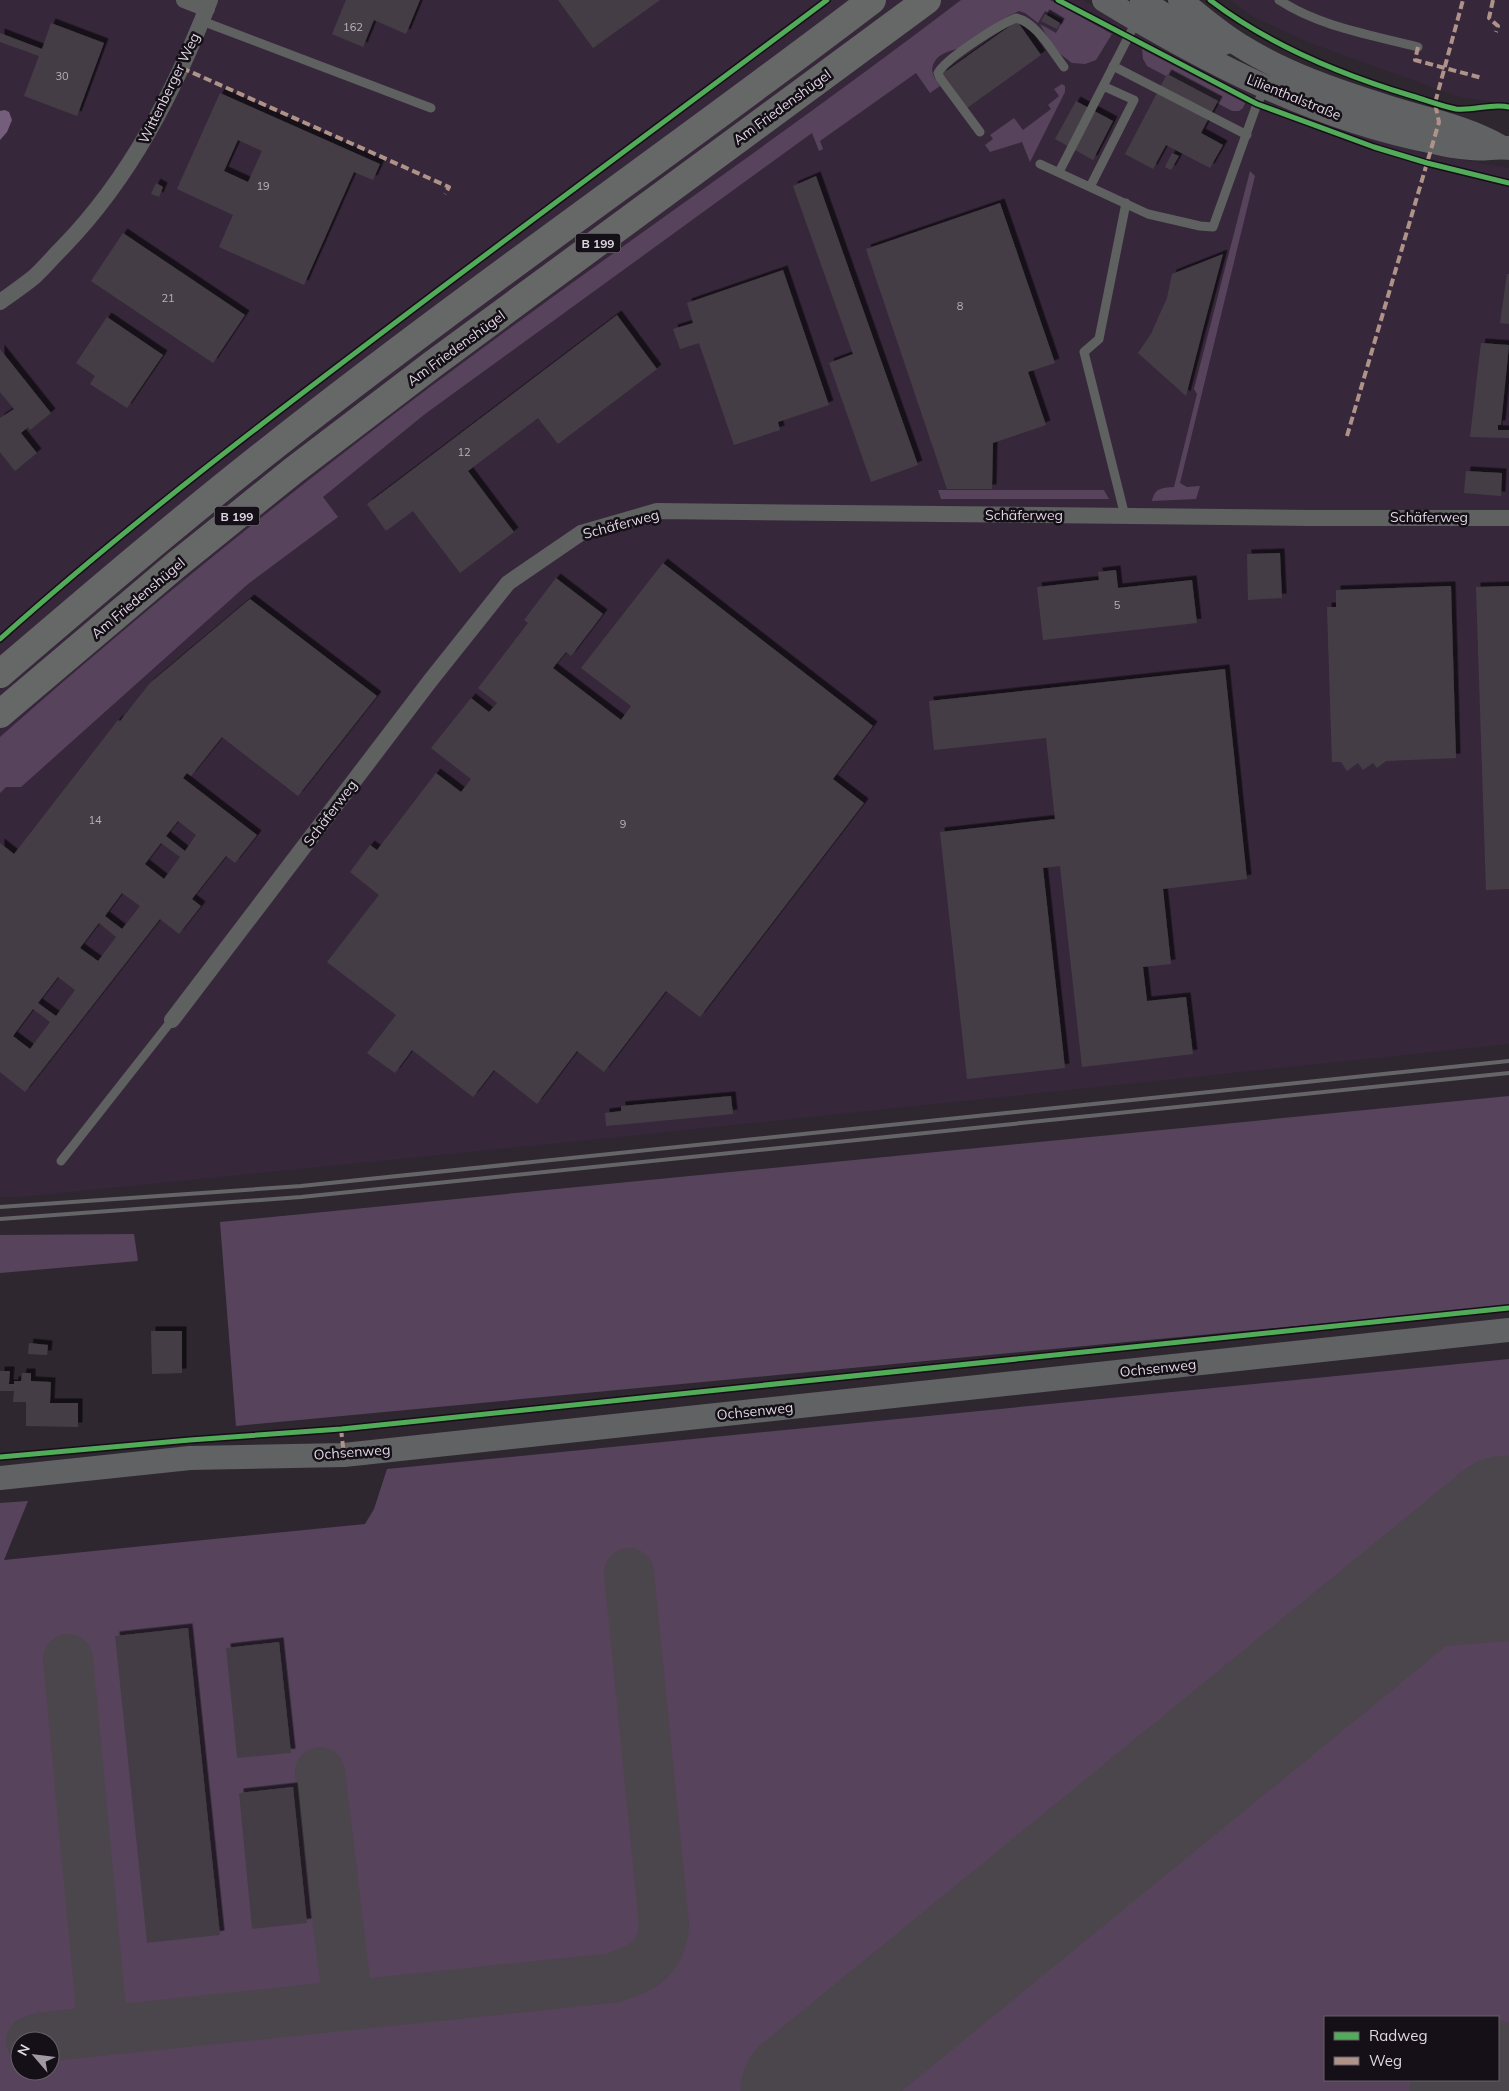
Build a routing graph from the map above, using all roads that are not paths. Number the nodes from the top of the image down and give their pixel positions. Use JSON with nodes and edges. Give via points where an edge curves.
{"nodes":[{"id":1,"x":184,"y":0,"type":"edge"},
{"id":2,"x":872,"y":0,"type":"edge"},
{"id":3,"x":927,"y":0,"type":"edge"},
{"id":4,"x":1104,"y":0,"type":"edge"},
{"id":5,"x":1279,"y":0,"type":"edge"},
{"id":6,"x":206,"y":10,"type":"edge"},
{"id":7,"x":1139,"y":10,"type":"edge"},
{"id":8,"x":1175,"y":10,"type":"edge"},
{"id":9,"x":1418,"y":47,"type":"dead end"},
{"id":10,"x":1113,"y":66,"type":"junction"},
{"id":11,"x":1064,"y":67,"type":"dead end"},
{"id":12,"x":1271,"y":77,"type":"junction"},
{"id":13,"x":1102,"y":86,"type":"junction"},
{"id":14,"x":431,"y":108,"type":"dead end"},
{"id":15,"x":980,"y":132,"type":"dead end"},
{"id":16,"x":1247,"y":135,"type":"junction"},
{"id":17,"x":1505,"y":148,"type":"edge"},
{"id":18,"x":1040,"y":164,"type":"dead end"},
{"id":19,"x":1059,"y":172,"type":"junction"},
{"id":20,"x":1090,"y":187,"type":"junction"},
{"id":21,"x":1126,"y":203,"type":"junction"},
{"id":22,"x":0,"y":302,"type":"edge"},
{"id":23,"x":1125,"y":516,"type":"junction"},
{"id":24,"x":1509,"y":518,"type":"edge"},
{"id":25,"x":0,"y":674,"type":"edge"},
{"id":26,"x":0,"y":714,"type":"edge"},
{"id":27,"x":172,"y":1020,"type":"joint"},
{"id":28,"x":61,"y":1161,"type":"dead end"},
{"id":29,"x":1509,"y":1330,"type":"edge"},
{"id":30,"x":0,"y":1478,"type":"edge"}],
"edges":[{"from":1,"to":6,"type":"street"},
{"from":2,"to":25,"type":"highway","number":"B 199","via":[[273,447]]},
{"from":3,"to":26,"type":"highway","name":"Am Friedenshügel","number":"B 199","via":[[301,464]]},
{"from":4,"to":7,"type":"main road","name":"Lilienthalstraße"},
{"from":5,"to":9,"type":"lane","via":[[1332,25]]},
{"from":6,"to":14,"type":"lane"},
{"from":6,"to":22,"type":"street","name":"Wittenberger Weg","via":[[157,118],[113,188],[84,226],[35,276]]},
{"from":7,"to":8,"type":"main road","name":"Lilienthalstraße"},
{"from":7,"to":10,"type":"lane"},
{"from":7,"to":12,"type":"main road","name":"Lilienthalstraße","via":[[1208,60]]},
{"from":8,"to":12,"type":"main road","name":"Lilienthalstraße","via":[[1240,46]]},
{"from":10,"to":13,"type":"lane"},
{"from":10,"to":16,"type":"lane"},
{"from":11,"to":15,"type":"lane","via":[[1031,25],[1016,18],[956,56],[938,73]]},
{"from":12,"to":16,"type":"lane","via":[[1257,104]]},
{"from":12,"to":17,"type":"main road","name":"Lilienthalstraße","via":[[1338,90],[1478,134]]},
{"from":12,"to":17,"type":"main road","name":"Lilienthalstraße","via":[[1370,126],[1473,149]]},
{"from":13,"to":19,"type":"lane"},
{"from":13,"to":20,"type":"lane","via":[[1134,100]]},
{"from":16,"to":21,"type":"lane","via":[[1213,227],[1148,214]]},
{"from":18,"to":19,"type":"lane"},
{"from":19,"to":20,"type":"lane"},
{"from":20,"to":21,"type":"lane"},
{"from":21,"to":23,"type":"lane","via":[[1099,339],[1084,352]]},
{"from":23,"to":24,"type":"street","name":"Schäferweg"},
{"from":23,"to":27,"type":"street","name":"Schäferweg","via":[[657,511],[581,533],[508,584],[430,681]]},
{"from":27,"to":28,"type":"lane","name":"Schäferweg"},
{"from":29,"to":30,"type":"main road","name":"Ochsenweg","via":[[344,1455],[190,1458]]}]}
